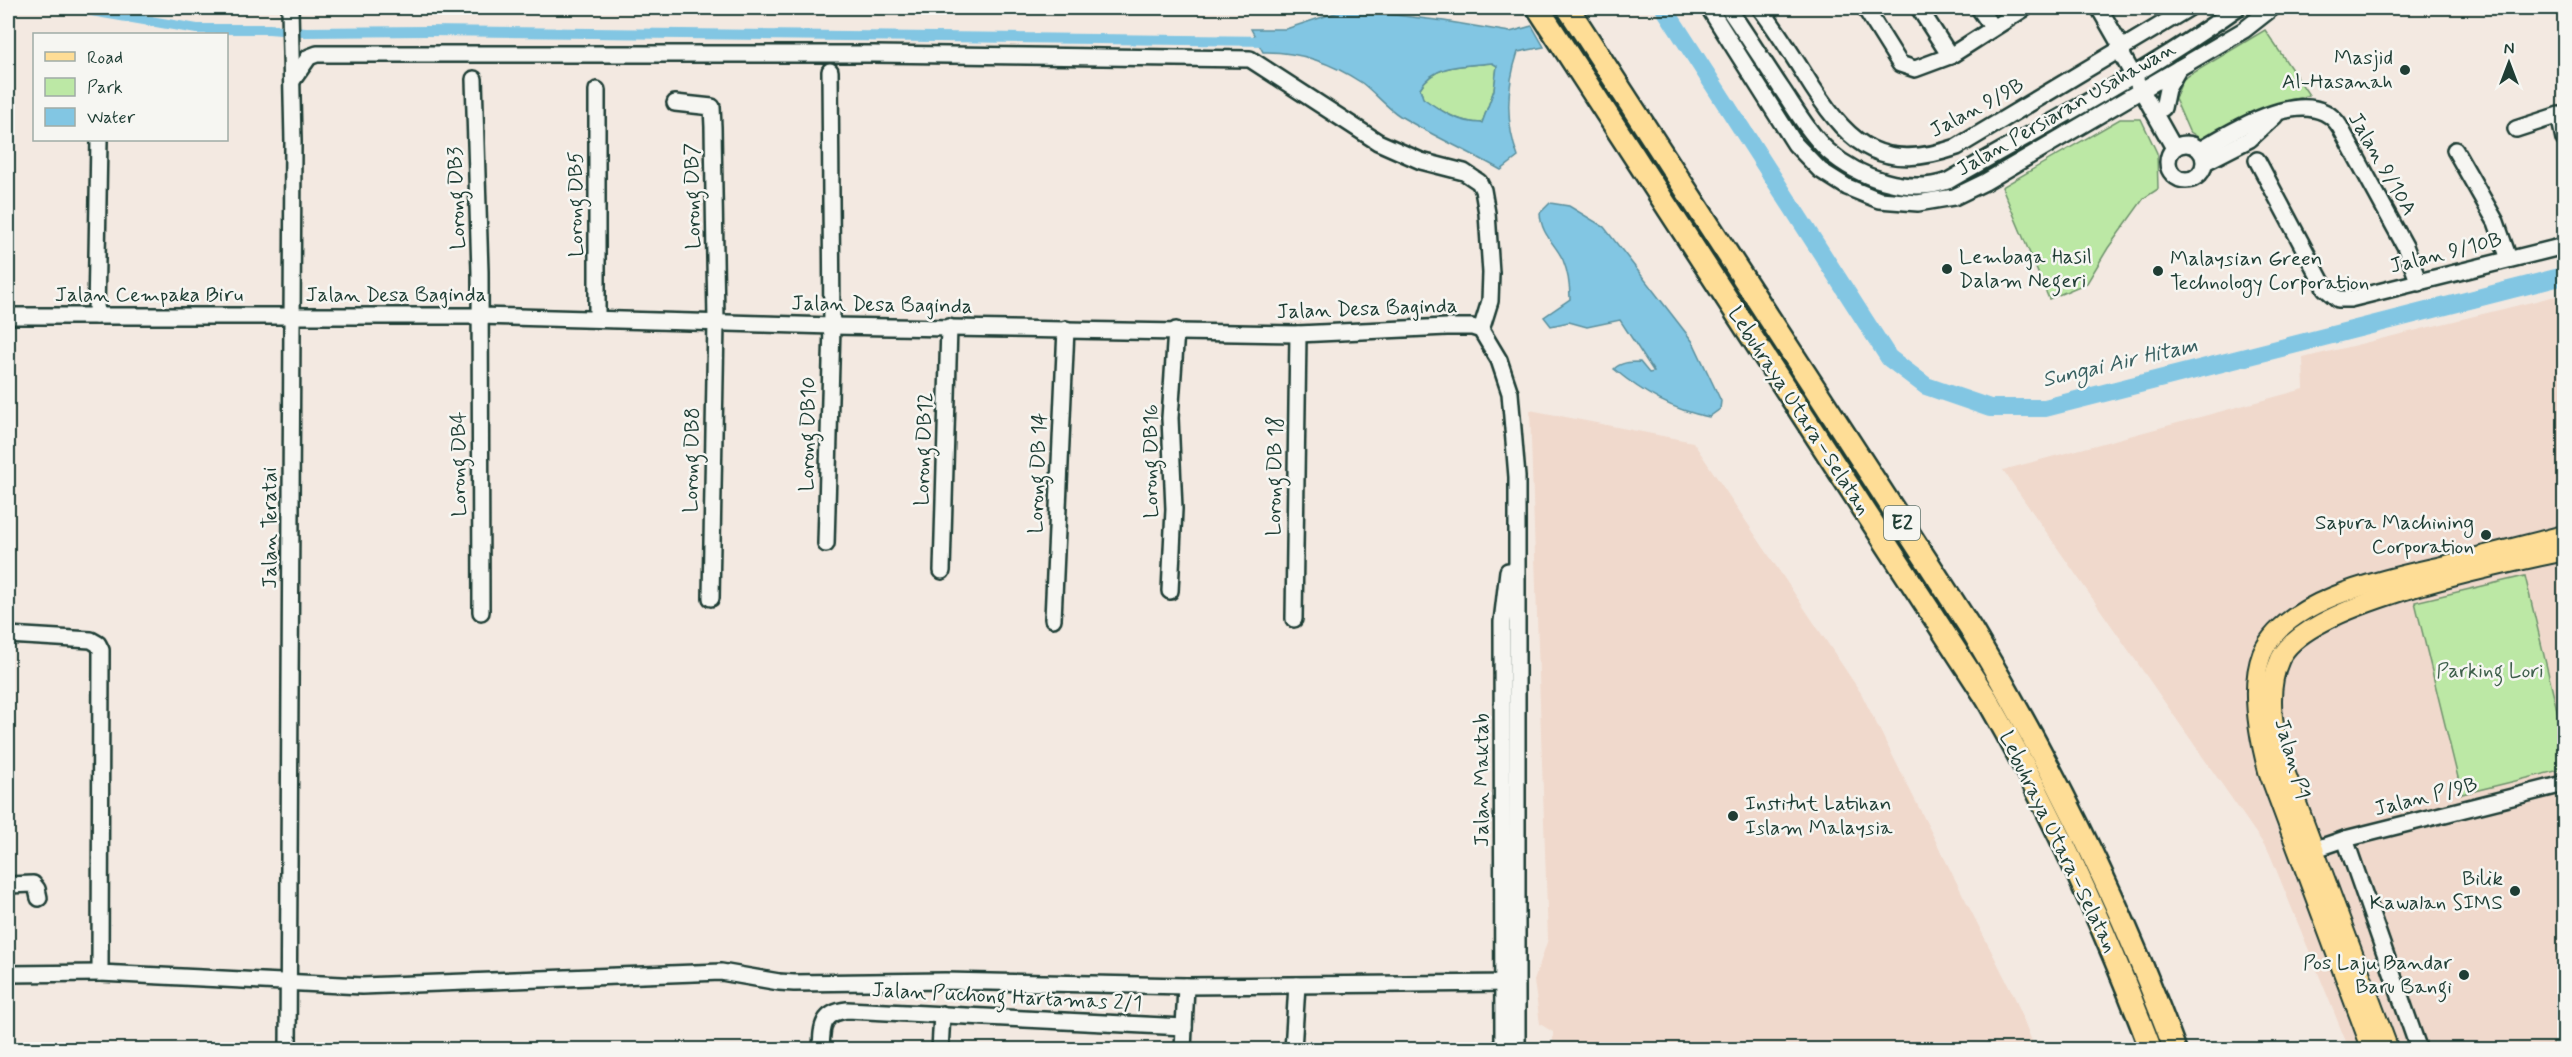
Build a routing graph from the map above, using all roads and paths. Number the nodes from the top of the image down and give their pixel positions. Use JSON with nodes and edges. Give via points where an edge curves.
{"nodes":[{"id":1,"x":1709,"y":8,"type":"edge"},
{"id":2,"x":1728,"y":8,"type":"edge"},
{"id":3,"x":1760,"y":8,"type":"edge"},
{"id":4,"x":1865,"y":8,"type":"edge"},
{"id":5,"x":1919,"y":8,"type":"edge"},
{"id":6,"x":1979,"y":8,"type":"edge"},
{"id":7,"x":2025,"y":8,"type":"edge"},
{"id":8,"x":2098,"y":8,"type":"edge"},
{"id":9,"x":2189,"y":8,"type":"edge"},
{"id":10,"x":2237,"y":8,"type":"edge"},
{"id":11,"x":2272,"y":8,"type":"edge"},
{"id":12,"x":290,"y":10,"type":"edge"},
{"id":13,"x":1541,"y":11,"type":"edge"},
{"id":14,"x":1573,"y":15,"type":"edge"},
{"id":15,"x":1992,"y":27,"type":"junction"},
{"id":16,"x":2121,"y":53,"type":"junction"},
{"id":17,"x":1950,"y":56,"type":"junction"},
{"id":18,"x":2155,"y":61,"type":"junction"},
{"id":19,"x":2179,"y":68,"type":"junction"},
{"id":20,"x":830,"y":71,"type":"dead end"},
{"id":21,"x":2137,"y":72,"type":"junction"},
{"id":22,"x":474,"y":79,"type":"dead end"},
{"id":23,"x":292,"y":81,"type":"junction"},
{"id":24,"x":2117,"y":84,"type":"junction"},
{"id":25,"x":2146,"y":87,"type":"junction"},
{"id":26,"x":597,"y":90,"type":"dead end"},
{"id":27,"x":675,"y":103,"type":"dead end"},
{"id":28,"x":2110,"y":108,"type":"junction"},
{"id":29,"x":2159,"y":110,"type":"junction"},
{"id":30,"x":2562,"y":111,"type":"edge"},
{"id":31,"x":2516,"y":129,"type":"dead end"},
{"id":32,"x":2565,"y":139,"type":"edge"},
{"id":33,"x":99,"y":141,"type":"edge"},
{"id":34,"x":2178,"y":146,"type":"junction"},
{"id":35,"x":2455,"y":150,"type":"dead end"},
{"id":36,"x":2202,"y":156,"type":"junction"},
{"id":37,"x":2257,"y":160,"type":"dead end"},
{"id":38,"x":2565,"y":246,"type":"edge"},
{"id":39,"x":2509,"y":259,"type":"junction"},
{"id":40,"x":2419,"y":283,"type":"junction"},
{"id":41,"x":8,"y":316,"type":"edge"},
{"id":42,"x":96,"y":316,"type":"junction"},
{"id":43,"x":291,"y":316,"type":"junction"},
{"id":44,"x":479,"y":316,"type":"junction"},
{"id":45,"x":597,"y":318,"type":"junction"},
{"id":46,"x":716,"y":322,"type":"junction"},
{"id":47,"x":832,"y":326,"type":"junction"},
{"id":48,"x":949,"y":327,"type":"junction"},
{"id":49,"x":1476,"y":328,"type":"junction"},
{"id":50,"x":1066,"y":329,"type":"junction"},
{"id":51,"x":1176,"y":330,"type":"junction"},
{"id":52,"x":1298,"y":334,"type":"junction"},
{"id":53,"x":2565,"y":535,"type":"edge"},
{"id":54,"x":826,"y":544,"type":"dead end"},
{"id":55,"x":2565,"y":551,"type":"edge"},
{"id":56,"x":942,"y":571,"type":"dead end"},
{"id":57,"x":1170,"y":591,"type":"dead end"},
{"id":58,"x":711,"y":598,"type":"dead end"},
{"id":59,"x":481,"y":612,"type":"dead end"},
{"id":60,"x":1053,"y":619,"type":"dead end"},
{"id":61,"x":1294,"y":619,"type":"dead end"},
{"id":62,"x":8,"y":635,"type":"edge"},
{"id":63,"x":2565,"y":784,"type":"edge"},
{"id":64,"x":2345,"y":839,"type":"junction"},
{"id":65,"x":2306,"y":852,"type":"junction"},
{"id":66,"x":8,"y":885,"type":"edge"},
{"id":67,"x":39,"y":898,"type":"dead end"},
{"id":68,"x":100,"y":973,"type":"junction"},
{"id":69,"x":8,"y":974,"type":"edge"},
{"id":70,"x":288,"y":982,"type":"junction"},
{"id":71,"x":1510,"y":983,"type":"junction"},
{"id":72,"x":1297,"y":985,"type":"junction"},
{"id":73,"x":1186,"y":986,"type":"junction"},
{"id":74,"x":942,"y":1014,"type":"junction"},
{"id":75,"x":1184,"y":1027,"type":"junction"},
{"id":76,"x":288,"y":1050,"type":"edge"},
{"id":77,"x":821,"y":1050,"type":"edge"},
{"id":78,"x":940,"y":1050,"type":"edge"},
{"id":79,"x":1183,"y":1050,"type":"edge"},
{"id":80,"x":1293,"y":1050,"type":"edge"},
{"id":81,"x":1503,"y":1050,"type":"edge"},
{"id":82,"x":1517,"y":1050,"type":"edge"},
{"id":83,"x":2151,"y":1050,"type":"edge"},
{"id":84,"x":2175,"y":1050,"type":"edge"},
{"id":85,"x":2372,"y":1050,"type":"edge"},
{"id":86,"x":2389,"y":1050,"type":"edge"},
{"id":87,"x":2419,"y":1050,"type":"edge"}],
"edges":[{"from":1,"to":28,"type":"street","name":"Jalan Persiaran Usahawan","via":[[1795,144],[1820,170],[1879,200],[1931,202],[1961,195]]},
{"from":2,"to":24,"type":"street","name":"Jalan Persiaran Usahawan","via":[[1829,152],[1856,170],[1899,185],[1936,185],[1948,181]]},
{"from":3,"to":16,"type":"street","name":"Jalan 9/9B","via":[[1832,117],[1848,134],[1882,154],[1906,157],[1932,156],[1957,147]]},
{"from":4,"to":17,"type":"street","via":[[1906,68],[1924,68]]},
{"from":5,"to":17,"type":"street"},
{"from":6,"to":15,"type":"street"},
{"from":7,"to":15,"type":"street"},
{"from":8,"to":16,"type":"street"},
{"from":9,"to":16,"type":"street","name":"Jalan 9/9B","via":[[2138,38]]},
{"from":10,"to":18,"type":"street","name":"Jalan Persiaran Usahawan"},
{"from":11,"to":19,"type":"street","name":"Jalan Persiaran Usahawan","via":[[2244,30]]},
{"from":12,"to":23,"type":"street","name":"Jalan Teratai"},
{"from":13,"to":83,"type":"highway","name":"Lebuhraya Utara–Selatan","number":"E2","via":[[1987,699],[2030,774],[2087,892]]},
{"from":14,"to":84,"type":"highway","name":"Lebuhraya Utara–Selatan","number":"E2","via":[[1965,619],[2007,690],[2107,889],[2155,993]]},
{"from":15,"to":17,"type":"street"},
{"from":16,"to":18,"type":"street","via":[[2145,63]]},
{"from":16,"to":21,"type":"street"},
{"from":16,"to":24,"type":"street","via":[[2126,72]]},
{"from":18,"to":21,"type":"street","name":"Jalan Persiaran Usahawan"},
{"from":19,"to":25,"type":"street","name":"Jalan Persiaran Usahawan"},
{"from":19,"to":29,"type":"street"},
{"from":20,"to":47,"type":"street","name":"Lorong DB10"},
{"from":21,"to":24,"type":"street","name":"Jalan Persiaran Usahawan"},
{"from":21,"to":25,"type":"street"},
{"from":22,"to":44,"type":"street","name":"Lorong DB3"},
{"from":23,"to":43,"type":"street","name":"Jalan Teratai"},
{"from":23,"to":49,"type":"street","via":[[309,57],[316,54],[1250,59],[1378,142],[1421,161],[1464,172],[1479,182],[1487,213],[1491,273],[1490,301]]},
{"from":25,"to":28,"type":"street","name":"Jalan Persiaran Usahawan"},
{"from":25,"to":29,"type":"street"},
{"from":26,"to":45,"type":"street","name":"Lorong DB5"},
{"from":27,"to":46,"type":"street","name":"Lorong DB7","via":[[712,106]]},
{"from":28,"to":29,"type":"street","via":[[2137,106]]},
{"from":29,"to":34,"type":"street"},
{"from":30,"to":31,"type":"street"},
{"from":30,"to":32,"type":"street"},
{"from":33,"to":42,"type":"street"},
{"from":34,"to":36,"type":"street","via":[[2193,145]]},
{"from":34,"to":36,"type":"street","via":[[2168,161],[2177,178],[2194,178],[2203,169]]},
{"from":35,"to":39,"type":"street","via":[[2496,222]]},
{"from":36,"to":40,"type":"street","name":"Jalan 9/10A","via":[[2242,124],[2305,107],[2327,112],[2335,119],[2405,246]]},
{"from":37,"to":40,"type":"street","name":"Jalan 9/10B","via":[[2325,288],[2338,299]]},
{"from":38,"to":39,"type":"street","name":"Jalan 9/10B"},
{"from":39,"to":40,"type":"street","name":"Jalan 9/10B"},
{"from":41,"to":42,"type":"street","name":"Jalan Cempaka Biru"},
{"from":42,"to":43,"type":"street","name":"Jalan Cempaka Biru"},
{"from":43,"to":44,"type":"street","name":"Jalan Desa Baginda"},
{"from":43,"to":70,"type":"street","name":"Jalan Teratai"},
{"from":44,"to":45,"type":"street","name":"Jalan Desa Baginda"},
{"from":44,"to":59,"type":"street","name":"Lorong DB4"},
{"from":45,"to":46,"type":"street","name":"Jalan Desa Baginda"},
{"from":46,"to":47,"type":"street","name":"Jalan Desa Baginda"},
{"from":46,"to":58,"type":"street","name":"Lorong DB8"},
{"from":47,"to":48,"type":"street","name":"Jalan Desa Baginda"},
{"from":47,"to":54,"type":"street","name":"Lorong DB10"},
{"from":48,"to":50,"type":"street","name":"Jalan Desa Baginda"},
{"from":48,"to":56,"type":"street","name":"Lorong DB12"},
{"from":49,"to":52,"type":"street","name":"Jalan Desa Baginda"},
{"from":49,"to":71,"type":"street","name":"Jalan Maktab","via":[[1499,360],[1510,393],[1517,477]]},
{"from":50,"to":51,"type":"street","name":"Jalan Desa Baginda"},
{"from":50,"to":60,"type":"street","name":"Lorong DB 14"},
{"from":51,"to":52,"type":"street","name":"Jalan Desa Baginda"},
{"from":51,"to":57,"type":"street","name":"Lorong DB16","via":[[1170,418]]},
{"from":52,"to":61,"type":"street","name":"Lorong DB 18"},
{"from":53,"to":65,"type":"main road","name":"Jalan P1","via":[[2371,583],[2309,608],[2275,634],[2262,654],[2259,668],[2257,716],[2261,746],[2268,771]]},
{"from":55,"to":65,"type":"main road","name":"Jalan P1","via":[[2369,602],[2303,634],[2290,645],[2276,671],[2274,734]]},
{"from":62,"to":68,"type":"street","via":[[91,640],[101,650]]},
{"from":63,"to":64,"type":"street","name":"Jalan P/9B"},
{"from":64,"to":65,"type":"street","name":"Jalan P/9B"},
{"from":64,"to":87,"type":"street"},
{"from":65,"to":85,"type":"main road","name":"Jalan P1"},
{"from":65,"to":86,"type":"main road","name":"Jalan P1"},
{"from":66,"to":67,"type":"street","via":[[33,884]]},
{"from":68,"to":69,"type":"street"},
{"from":68,"to":70,"type":"street"},
{"from":70,"to":73,"type":"street","via":[[392,985],[721,972],[779,982]]},
{"from":70,"to":76,"type":"street","name":"Jalan Teratai"},
{"from":71,"to":72,"type":"street"},
{"from":71,"to":81,"type":"street","name":"Jalan Maktab"},
{"from":71,"to":82,"type":"street","name":"Jalan Maktab"},
{"from":72,"to":73,"type":"street"},
{"from":72,"to":80,"type":"street"},
{"from":73,"to":75,"type":"street"},
{"from":74,"to":75,"type":"street","name":"Jalan Puchong Hartamas 2/1"},
{"from":74,"to":77,"type":"street","name":"Jalan Puchong Hartamas 2/1","via":[[836,1011],[824,1024]]},
{"from":74,"to":78,"type":"street"},
{"from":75,"to":79,"type":"street"}]}
